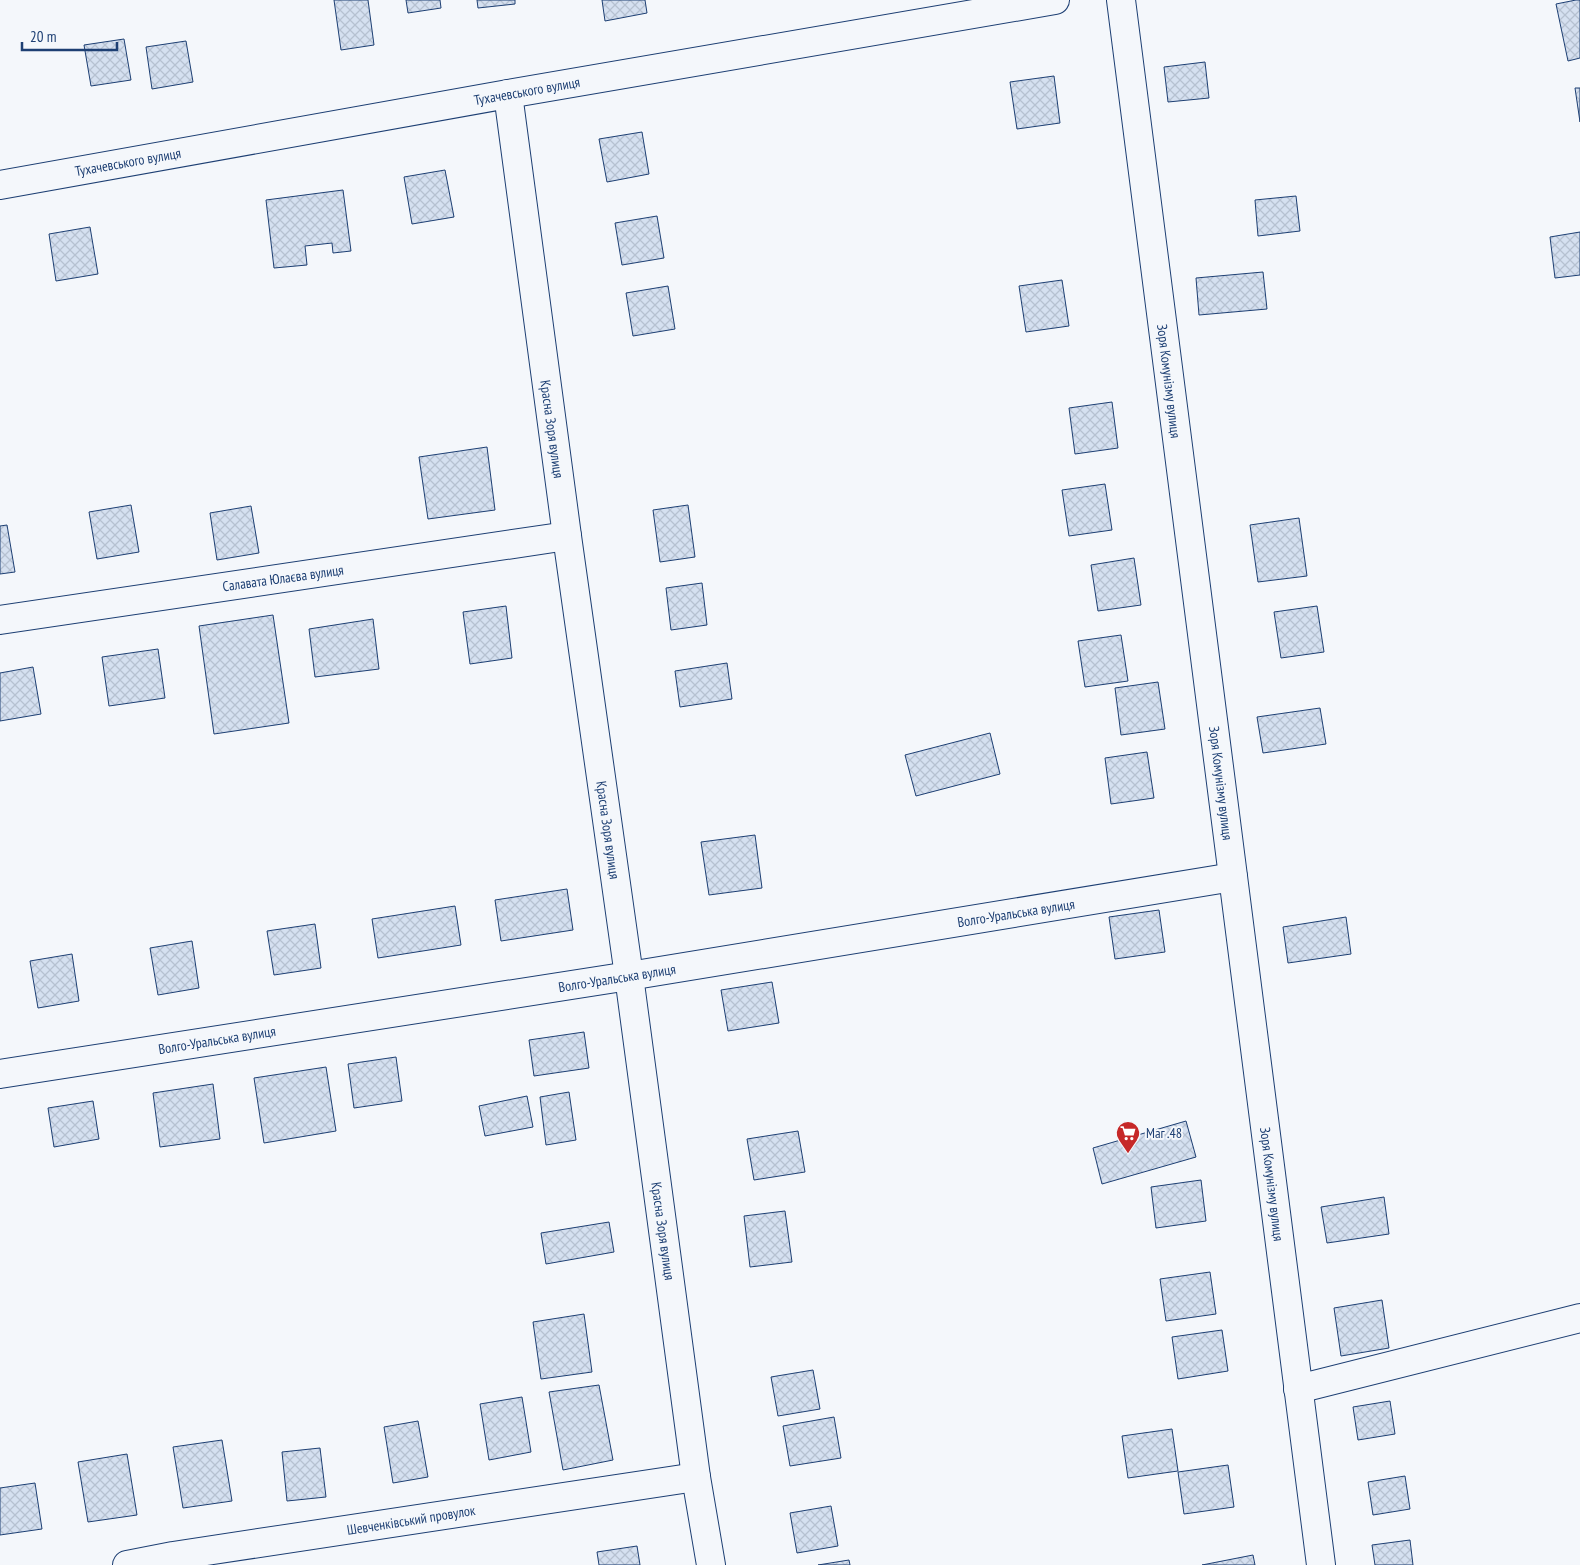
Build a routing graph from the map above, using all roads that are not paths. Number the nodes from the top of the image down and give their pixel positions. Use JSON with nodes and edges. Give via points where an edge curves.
{"nodes":[{"id":1,"x":1055,"y":0,"type":"edge"},
{"id":2,"x":1120,"y":0,"type":"edge"},
{"id":3,"x":508,"y":94,"type":"junction"},
{"id":4,"x":0,"y":185,"type":"edge"},
{"id":5,"x":567,"y":536,"type":"junction"},
{"id":6,"x":0,"y":620,"type":"edge"},
{"id":7,"x":1233,"y":877,"type":"junction"},
{"id":8,"x":629,"y":976,"type":"junction"},
{"id":9,"x":0,"y":1074,"type":"edge"},
{"id":10,"x":1580,"y":1318,"type":"edge"},
{"id":11,"x":1298,"y":1389,"type":"junction"},
{"id":12,"x":696,"y":1477,"type":"junction"},
{"id":13,"x":174,"y":1560,"type":"edge"},
{"id":14,"x":127,"y":1565,"type":"edge"},
{"id":15,"x":711,"y":1565,"type":"edge"},
{"id":16,"x":1321,"y":1565,"type":"edge"}],
"edges":[{"from":1,"to":3,"type":"street","name":"Тухачевського вулиця"},
{"from":2,"to":7,"type":"street","name":"Зоря Комунізму вулиця"},
{"from":3,"to":4,"type":"street","name":"Тухачевського вулиця"},
{"from":3,"to":5,"type":"street","name":"Красна Зоря вулиця"},
{"from":5,"to":6,"type":"street","name":"Салавата Юлаєва вулиця"},
{"from":5,"to":8,"type":"street","name":"Красна Зоря вулиця"},
{"from":7,"to":8,"type":"street","name":"Волго-Уральська вулиця"},
{"from":7,"to":11,"type":"street","name":"Зоря Комунізму вулиця"},
{"from":8,"to":9,"type":"street","name":"Волго-Уральська вулиця"},
{"from":8,"to":12,"type":"street","name":"Красна Зоря вулиця"},
{"from":10,"to":11,"type":"street"},
{"from":11,"to":16,"type":"street","name":"Зоря Комунізму вулиця"},
{"from":12,"to":13,"type":"street","name":"Шевченківський провулок"},
{"from":12,"to":15,"type":"street","name":"Красна Зоря вулиця"},
{"from":13,"to":14,"type":"street","name":"Шевченківський провулок"}]}
